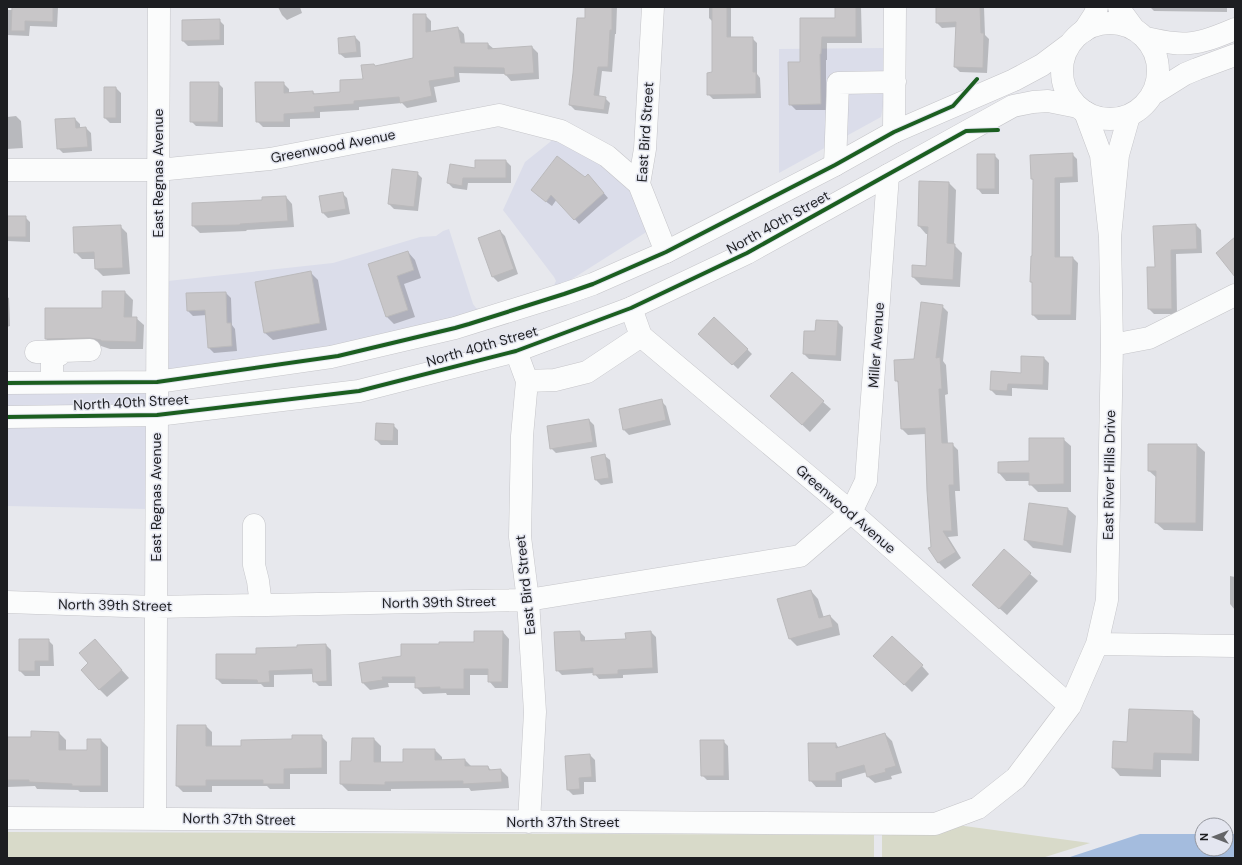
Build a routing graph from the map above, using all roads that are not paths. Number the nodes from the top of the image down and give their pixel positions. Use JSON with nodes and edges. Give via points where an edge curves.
{"nodes":[{"id":1,"x":159,"y":7,"type":"edge"},
{"id":2,"x":653,"y":7,"type":"edge"},
{"id":3,"x":895,"y":7,"type":"edge"},
{"id":4,"x":1097,"y":7,"type":"edge"},
{"id":5,"x":1119,"y":7,"type":"edge"},
{"id":6,"x":1235,"y":29,"type":"edge"},
{"id":7,"x":1140,"y":34,"type":"junction"},
{"id":8,"x":1077,"y":37,"type":"junction"},
{"id":9,"x":1235,"y":56,"type":"edge"},
{"id":10,"x":895,"y":82,"type":"junction"},
{"id":11,"x":1153,"y":94,"type":"junction"},
{"id":12,"x":1081,"y":110,"type":"junction"},
{"id":13,"x":1128,"y":116,"type":"junction"},
{"id":14,"x":894,"y":132,"type":"junction"},
{"id":15,"x":835,"y":165,"type":"junction"},
{"id":16,"x":7,"y":170,"type":"edge"},
{"id":17,"x":158,"y":170,"type":"junction"},
{"id":18,"x":888,"y":175,"type":"junction"},
{"id":19,"x":639,"y":184,"type":"junction"},
{"id":20,"x":1110,"y":237,"type":"junction"},
{"id":21,"x":666,"y":252,"type":"junction"},
{"id":22,"x":1235,"y":295,"type":"edge"},
{"id":23,"x":631,"y":308,"type":"junction"},
{"id":24,"x":641,"y":336,"type":"junction"},
{"id":25,"x":1112,"y":345,"type":"junction"},
{"id":26,"x":90,"y":350,"type":"dead end"},
{"id":27,"x":516,"y":351,"type":"junction"},
{"id":28,"x":36,"y":352,"type":"dead end"},
{"id":29,"x":59,"y":353,"type":"junction"},
{"id":30,"x":527,"y":381,"type":"junction"},
{"id":31,"x":58,"y":382,"type":"junction"},
{"id":32,"x":157,"y":382,"type":"junction"},
{"id":33,"x":7,"y":383,"type":"edge"},
{"id":34,"x":157,"y":415,"type":"junction"},
{"id":35,"x":7,"y":417,"type":"edge"},
{"id":36,"x":851,"y":512,"type":"junction"},
{"id":37,"x":254,"y":525,"type":"dead end"},
{"id":38,"x":528,"y":600,"type":"junction"},
{"id":39,"x":7,"y":602,"type":"edge"},
{"id":40,"x":261,"y":605,"type":"junction"},
{"id":41,"x":155,"y":607,"type":"junction"},
{"id":42,"x":1097,"y":644,"type":"junction"},
{"id":43,"x":1235,"y":646,"type":"edge"},
{"id":44,"x":1070,"y":706,"type":"junction"},
{"id":45,"x":7,"y":818,"type":"edge"},
{"id":46,"x":155,"y":818,"type":"junction"},
{"id":47,"x":529,"y":822,"type":"junction"}],
"edges":[{"from":1,"to":17,"type":"street","name":"East Regnas Avenue"},
{"from":2,"to":19,"type":"street","name":"East Bird Street","via":[[645,149]]},
{"from":3,"to":10,"type":"street"},
{"from":4,"to":8,"type":"street","via":[[1095,14]]},
{"from":5,"to":7,"type":"street"},
{"from":6,"to":7,"type":"street","via":[[1189,44],[1174,44]]},
{"from":7,"to":8,"type":"street","via":[[1122,24],[1110,23],[1097,25]]},
{"from":7,"to":11,"type":"street","via":[[1155,53],[1158,81]]},
{"from":8,"to":12,"type":"street","via":[[1064,60],[1063,76],[1067,92]]},
{"from":8,"to":14,"type":"street","name":"North 40th Street","via":[[1042,65],[1019,77]]},
{"from":9,"to":11,"type":"street","via":[[1184,74]]},
{"from":10,"to":14,"type":"street"},
{"from":10,"to":15,"type":"street","via":[[838,83]]},
{"from":11,"to":13,"type":"street","via":[[1145,105]]},
{"from":12,"to":13,"type":"street","via":[[1101,119],[1113,120]]},
{"from":12,"to":18,"type":"street","name":"North 40th Street","via":[[1048,101],[1013,106]]},
{"from":12,"to":20,"type":"street","name":"East River Hills Drive","via":[[1100,155]]},
{"from":13,"to":20,"type":"street","name":"East River Hills Drive","via":[[1118,155]]},
{"from":14,"to":15,"type":"street","name":"North 40th Street"},
{"from":15,"to":21,"type":"street","name":"North 40th Street"},
{"from":16,"to":17,"type":"street","name":"Greenwood Avenue"},
{"from":17,"to":19,"type":"street","name":"Greenwood Avenue","via":[[270,159],[498,115],[561,131],[607,156]]},
{"from":17,"to":32,"type":"street","name":"East Regnas Avenue"},
{"from":18,"to":23,"type":"street","name":"North 40th Street","via":[[747,253]]},
{"from":18,"to":36,"type":"street","name":"Miller Avenue","via":[[866,481]]},
{"from":19,"to":21,"type":"street","name":"East Bird Street"},
{"from":20,"to":25,"type":"street","name":"East River Hills Drive"},
{"from":21,"to":32,"type":"street","name":"North 40th Street","via":[[593,284],[455,328],[338,356]]},
{"from":22,"to":25,"type":"street","via":[[1149,338]]},
{"from":23,"to":24,"type":"street"},
{"from":23,"to":27,"type":"street","name":"North 40th Street"},
{"from":24,"to":30,"type":"street","via":[[588,372],[555,380]]},
{"from":24,"to":36,"type":"street","name":"Greenwood Avenue"},
{"from":25,"to":42,"type":"street","name":"East River Hills Drive","via":[[1107,600]]},
{"from":26,"to":29,"type":"street"},
{"from":27,"to":30,"type":"street","name":"East Bird Street"},
{"from":27,"to":34,"type":"street","name":"North 40th Street","via":[[359,391]]},
{"from":28,"to":29,"type":"street"},
{"from":29,"to":31,"type":"street","via":[[64,358]]},
{"from":30,"to":38,"type":"street","name":"East Bird Street","via":[[522,436],[520,537]]},
{"from":31,"to":32,"type":"street","name":"North 40th Street"},
{"from":31,"to":33,"type":"street","name":"North 40th Street"},
{"from":32,"to":34,"type":"street","name":"East Regnas Avenue"},
{"from":34,"to":35,"type":"street","name":"North 40th Street"},
{"from":34,"to":41,"type":"street","name":"East Regnas Avenue"},
{"from":36,"to":38,"type":"street","name":"North 39th Street","via":[[800,556]]},
{"from":36,"to":44,"type":"street","name":"Greenwood Avenue"},
{"from":37,"to":40,"type":"street","via":[[254,565]]},
{"from":38,"to":40,"type":"street","name":"North 39th Street"},
{"from":38,"to":47,"type":"street","name":"East Bird Street","via":[[535,712]]},
{"from":39,"to":41,"type":"street","name":"North 39th Street"},
{"from":40,"to":41,"type":"street","name":"North 39th Street"},
{"from":41,"to":46,"type":"street","name":"East Regnas Avenue"},
{"from":42,"to":43,"type":"street"},
{"from":42,"to":44,"type":"street","name":"East River Hills Drive"},
{"from":44,"to":47,"type":"street","name":"North 37th Street","via":[[1016,778],[978,808],[935,824]]},
{"from":45,"to":46,"type":"street","name":"North 37th Street"},
{"from":46,"to":47,"type":"street","name":"North 37th Street"}]}
